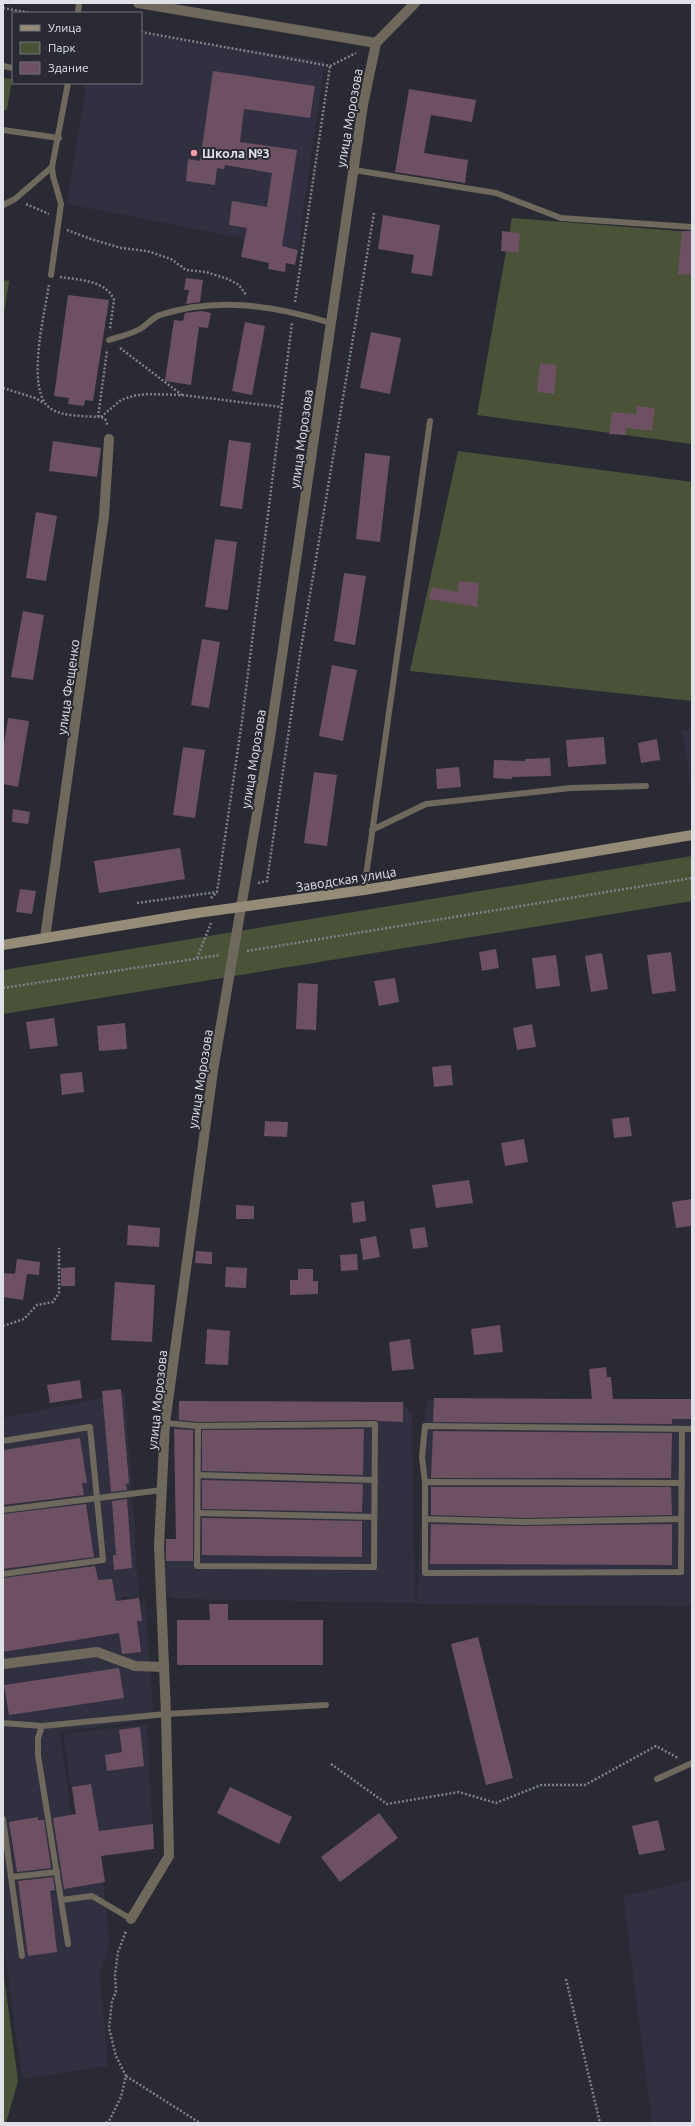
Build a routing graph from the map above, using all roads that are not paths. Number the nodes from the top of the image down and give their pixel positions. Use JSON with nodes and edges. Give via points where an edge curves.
{"nodes":[{"id":1,"x":138,"y":3,"type":"edge"},
{"id":2,"x":415,"y":3,"type":"edge"},
{"id":3,"x":376,"y":43,"type":"junction"},
{"id":4,"x":68,"y":84,"type":"edge"},
{"id":5,"x":3,"y":130,"type":"edge"},
{"id":6,"x":59,"y":138,"type":"junction"},
{"id":7,"x":52,"y":166,"type":"junction"},
{"id":8,"x":354,"y":170,"type":"junction"},
{"id":9,"x":3,"y":205,"type":"edge"},
{"id":10,"x":692,"y":227,"type":"edge"},
{"id":11,"x":51,"y":275,"type":"road end"},
{"id":12,"x":331,"y":322,"type":"junction"},
{"id":13,"x":109,"y":340,"type":"road end"},
{"id":14,"x":430,"y":420,"type":"dead end"},
{"id":15,"x":110,"y":439,"type":"road end"},
{"id":16,"x":646,"y":786,"type":"dead end"},
{"id":17,"x":372,"y":830,"type":"junction"},
{"id":18,"x":692,"y":835,"type":"edge"},
{"id":19,"x":364,"y":890,"type":"junction"},
{"id":20,"x":242,"y":908,"type":"junction"},
{"id":21,"x":45,"y":938,"type":"junction"},
{"id":22,"x":3,"y":945,"type":"edge"},
{"id":23,"x":165,"y":1423,"type":"junction"},
{"id":24,"x":198,"y":1426,"type":"junction"},
{"id":25,"x":682,"y":1429,"type":"junction"},
{"id":26,"x":692,"y":1429,"type":"edge"},
{"id":27,"x":3,"y":1441,"type":"edge"},
{"id":28,"x":198,"y":1475,"type":"junction"},
{"id":29,"x":375,"y":1480,"type":"junction"},
{"id":30,"x":424,"y":1482,"type":"junction"},
{"id":31,"x":682,"y":1483,"type":"junction"},
{"id":32,"x":162,"y":1490,"type":"junction"},
{"id":33,"x":98,"y":1498,"type":"junction"},
{"id":34,"x":3,"y":1510,"type":"edge"},
{"id":35,"x":198,"y":1514,"type":"junction"},
{"id":36,"x":374,"y":1517,"type":"junction"},
{"id":37,"x":425,"y":1519,"type":"junction"},
{"id":38,"x":681,"y":1519,"type":"junction"},
{"id":39,"x":3,"y":1574,"type":"edge"},
{"id":40,"x":3,"y":1664,"type":"edge"},
{"id":41,"x":164,"y":1667,"type":"junction"},
{"id":42,"x":326,"y":1705,"type":"dead end"},
{"id":43,"x":166,"y":1714,"type":"junction"},
{"id":44,"x":3,"y":1723,"type":"edge"},
{"id":45,"x":42,"y":1726,"type":"junction"},
{"id":46,"x":690,"y":1763,"type":"edge"},
{"id":47,"x":657,"y":1779,"type":"dead end"},
{"id":48,"x":3,"y":1819,"type":"edge"},
{"id":49,"x":57,"y":1872,"type":"junction"},
{"id":50,"x":12,"y":1876,"type":"junction"},
{"id":51,"x":61,"y":1900,"type":"junction"},
{"id":52,"x":131,"y":1919,"type":"joint"},
{"id":53,"x":68,"y":1944,"type":"dead end"},
{"id":54,"x":22,"y":1956,"type":"dead end"}],
"edges":[{"from":1,"to":3,"type":"street"},
{"from":2,"to":3,"type":"street"},
{"from":3,"to":8,"type":"street","name":"улица Морозова","via":[[363,105]]},
{"from":4,"to":6,"type":"lane"},
{"from":5,"to":6,"type":"lane"},
{"from":6,"to":7,"type":"lane"},
{"from":7,"to":9,"type":"lane","via":[[15,199]]},
{"from":7,"to":11,"type":"lane","via":[[60,195]]},
{"from":8,"to":10,"type":"lane","via":[[496,193],[561,218]]},
{"from":8,"to":12,"type":"street","name":"улица Морозова"},
{"from":12,"to":13,"type":"lane","via":[[254,305],[219,304],[179,309],[158,316],[140,329]]},
{"from":12,"to":20,"type":"street","name":"улица Морозова","via":[[271,737]]},
{"from":14,"to":17,"type":"lane"},
{"from":15,"to":21,"type":"street","name":"улица Фещенко","via":[[104,516]]},
{"from":16,"to":17,"type":"lane","via":[[571,788],[426,804]]},
{"from":17,"to":19,"type":"lane"},
{"from":18,"to":19,"type":"street","name":"Заводская улица"},
{"from":19,"to":20,"type":"street","name":"Заводская улица"},
{"from":20,"to":21,"type":"street","name":"Заводская улица"},
{"from":20,"to":23,"type":"street","name":"улица Морозова","via":[[213,1071]]},
{"from":21,"to":22,"type":"street","name":"Заводская улица"},
{"from":23,"to":24,"type":"lane"},
{"from":23,"to":32,"type":"street","name":"улица Морозова"},
{"from":24,"to":28,"type":"lane"},
{"from":24,"to":29,"type":"lane","via":[[375,1424]]},
{"from":25,"to":26,"type":"lane"},
{"from":25,"to":30,"type":"lane","via":[[425,1426],[422,1457]]},
{"from":25,"to":31,"type":"lane"},
{"from":27,"to":33,"type":"lane","via":[[90,1427]]},
{"from":28,"to":29,"type":"lane"},
{"from":28,"to":35,"type":"lane"},
{"from":29,"to":36,"type":"lane"},
{"from":30,"to":31,"type":"lane"},
{"from":30,"to":37,"type":"lane"},
{"from":31,"to":38,"type":"lane"},
{"from":32,"to":33,"type":"lane"},
{"from":32,"to":41,"type":"street","name":"улица Морозова","via":[[160,1536]]},
{"from":33,"to":34,"type":"lane"},
{"from":33,"to":39,"type":"lane","via":[[103,1560]]},
{"from":35,"to":36,"type":"lane"},
{"from":35,"to":36,"type":"lane","via":[[197,1566],[374,1567]]},
{"from":37,"to":38,"type":"lane","via":[[524,1522]]},
{"from":37,"to":38,"type":"lane","via":[[425,1573],[681,1572]]},
{"from":40,"to":41,"type":"street","via":[[97,1652],[135,1666]]},
{"from":41,"to":43,"type":"street","name":"улица Морозова"},
{"from":42,"to":43,"type":"lane"},
{"from":43,"to":45,"type":"lane"},
{"from":43,"to":52,"type":"street","name":"улица Морозова","via":[[168,1856]]},
{"from":44,"to":45,"type":"lane"},
{"from":45,"to":49,"type":"lane","via":[[38,1738],[38,1755]]},
{"from":46,"to":47,"type":"lane"},
{"from":48,"to":50,"type":"lane"},
{"from":49,"to":50,"type":"lane"},
{"from":49,"to":51,"type":"lane"},
{"from":50,"to":54,"type":"lane"},
{"from":51,"to":52,"type":"lane","via":[[92,1896]]},
{"from":51,"to":53,"type":"lane"}]}
